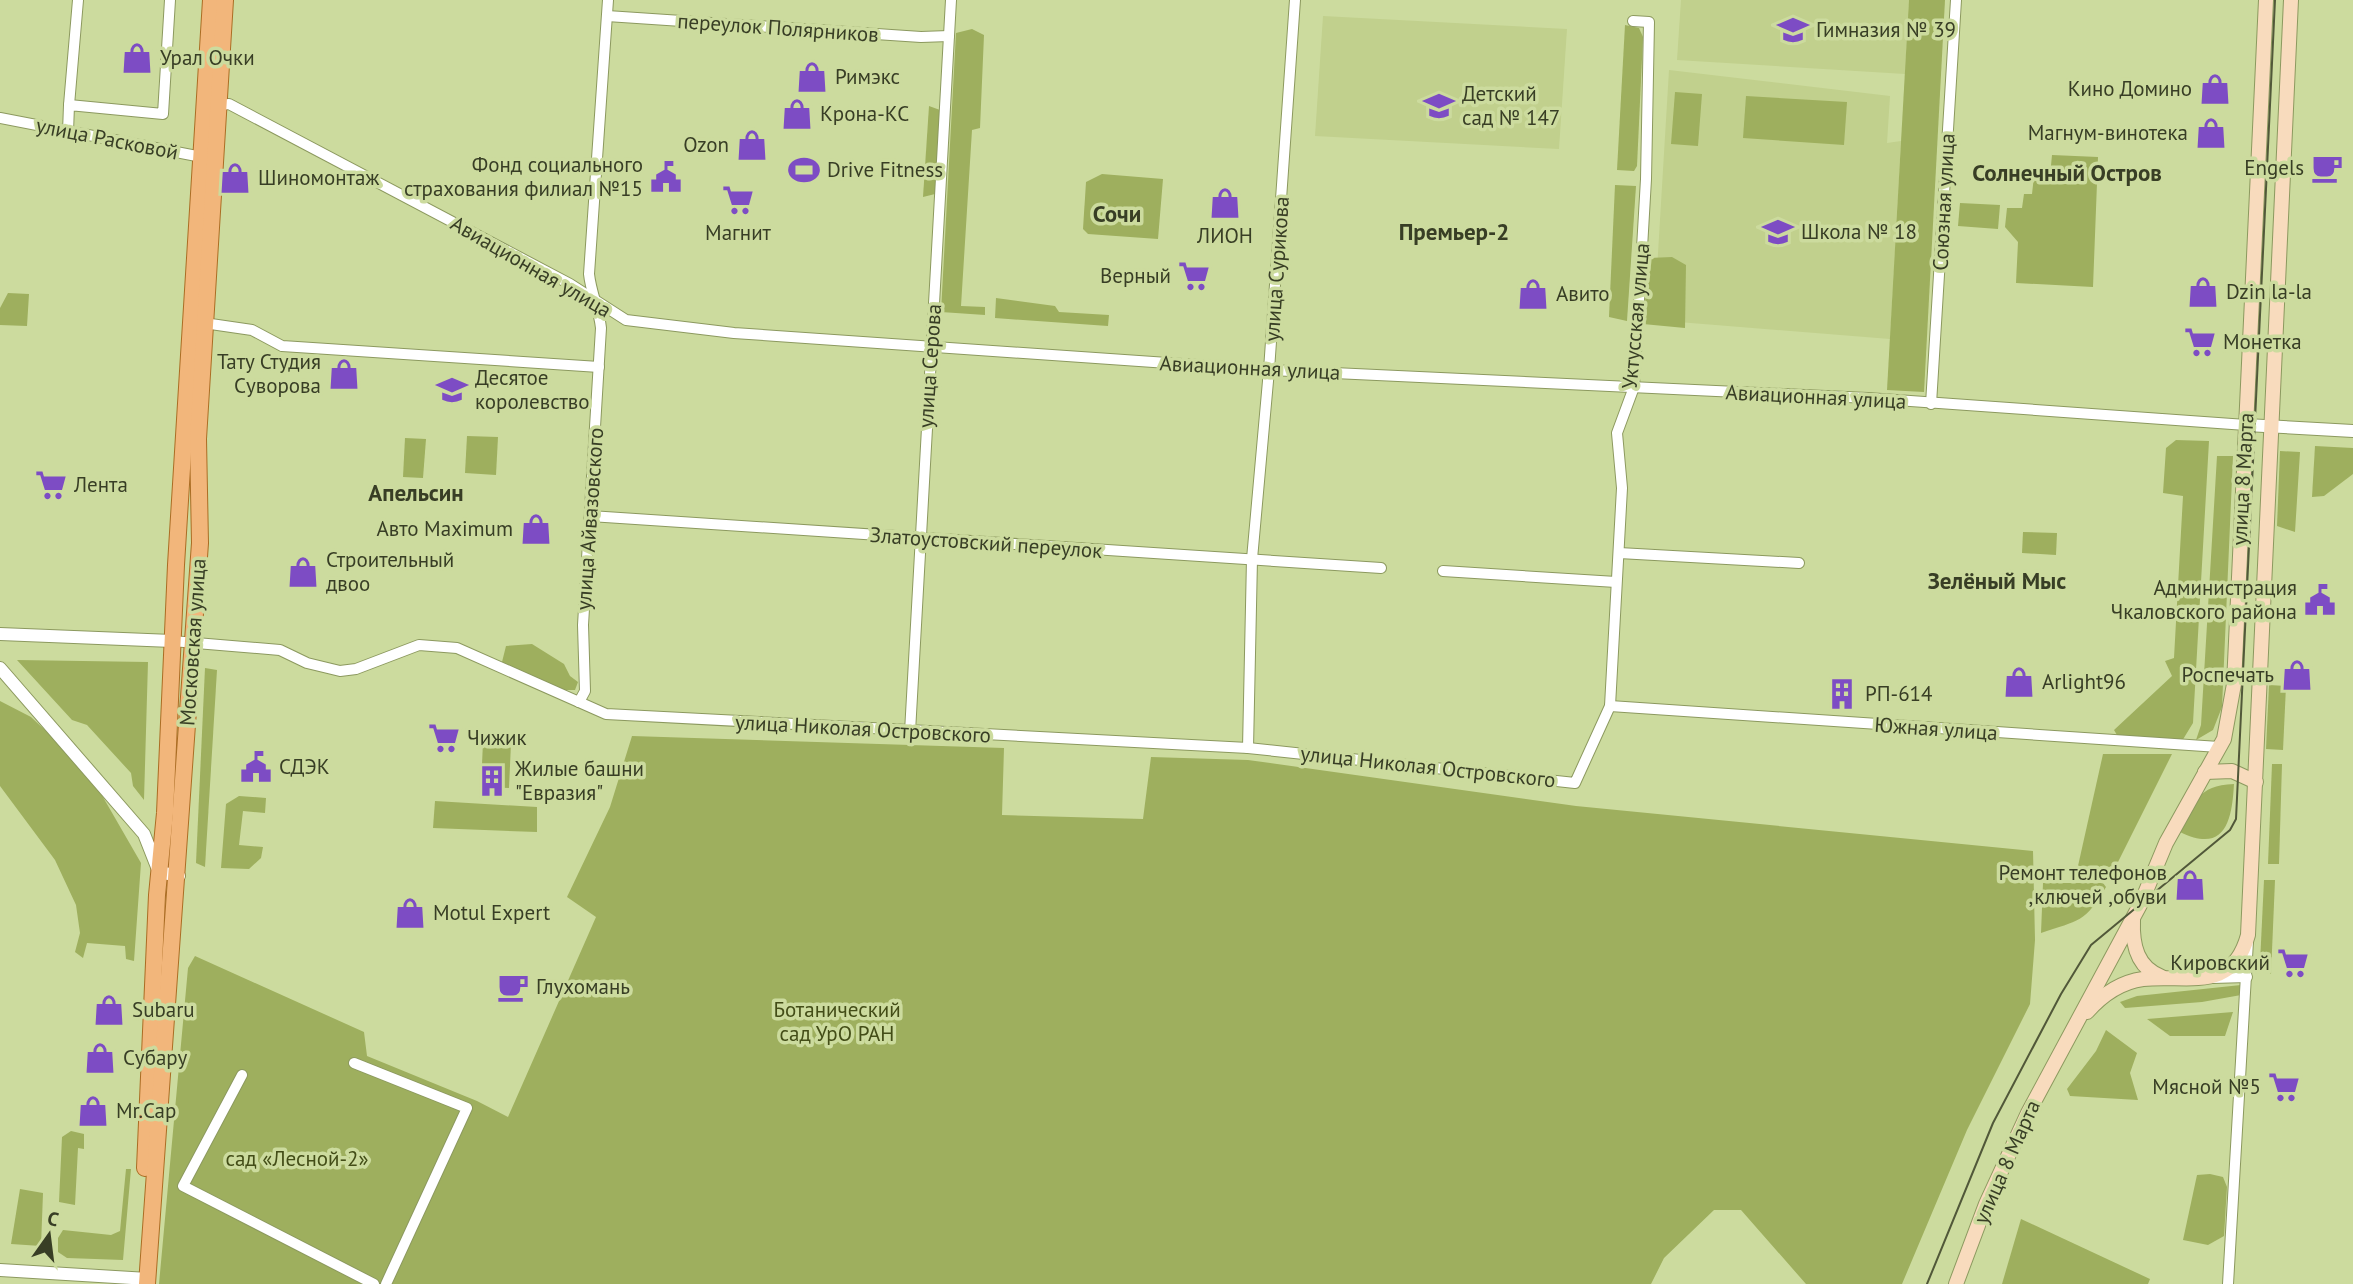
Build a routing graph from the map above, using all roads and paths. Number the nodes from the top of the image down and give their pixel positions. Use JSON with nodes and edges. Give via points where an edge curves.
{"nodes":[{"id":1,"x":78,"y":0,"type":"edge"},
{"id":2,"x":170,"y":0,"type":"edge"},
{"id":3,"x":211,"y":0,"type":"edge"},
{"id":4,"x":225,"y":0,"type":"edge"},
{"id":5,"x":608,"y":0,"type":"edge"},
{"id":6,"x":951,"y":0,"type":"edge"},
{"id":7,"x":1295,"y":0,"type":"edge"},
{"id":8,"x":1956,"y":0,"type":"edge"},
{"id":9,"x":2266,"y":0,"type":"edge"},
{"id":10,"x":2291,"y":0,"type":"edge"},
{"id":11,"x":607,"y":16,"type":"junction"},
{"id":12,"x":1633,"y":21,"type":"dead end"},
{"id":13,"x":949,"y":36,"type":"junction"},
{"id":14,"x":69,"y":105,"type":"junction"},
{"id":15,"x":211,"y":106,"type":"junction"},
{"id":16,"x":0,"y":118,"type":"edge"},
{"id":17,"x":68,"y":132,"type":"junction"},
{"id":18,"x":207,"y":158,"type":"junction"},
{"id":19,"x":599,"y":305,"type":"junction"},
{"id":20,"x":204,"y":323,"type":"junction"},
{"id":21,"x":931,"y":348,"type":"junction"},
{"id":22,"x":600,"y":367,"type":"junction"},
{"id":23,"x":1269,"y":370,"type":"junction"},
{"id":24,"x":1634,"y":387,"type":"junction"},
{"id":25,"x":1931,"y":404,"type":"junction"},
{"id":26,"x":2246,"y":425,"type":"junction"},
{"id":27,"x":2269,"y":426,"type":"junction"},
{"id":28,"x":2353,"y":431,"type":"edge"},
{"id":29,"x":590,"y":516,"type":"junction"},
{"id":30,"x":920,"y":539,"type":"junction"},
{"id":31,"x":1619,"y":553,"type":"junction"},
{"id":32,"x":1252,"y":559,"type":"junction"},
{"id":33,"x":1800,"y":563,"type":"dead end"},
{"id":34,"x":1381,"y":568,"type":"dead end"},
{"id":35,"x":1443,"y":571,"type":"dead end"},
{"id":36,"x":1616,"y":582,"type":"junction"},
{"id":37,"x":0,"y":634,"type":"edge"},
{"id":38,"x":173,"y":641,"type":"junction"},
{"id":39,"x":192,"y":642,"type":"junction"},
{"id":40,"x":0,"y":668,"type":"edge"},
{"id":41,"x":579,"y":702,"type":"junction"},
{"id":42,"x":1610,"y":706,"type":"junction"},
{"id":43,"x":911,"y":732,"type":"junction"},
{"id":44,"x":2219,"y":747,"type":"junction"},
{"id":45,"x":1248,"y":748,"type":"junction"},
{"id":46,"x":2205,"y":772,"type":"junction"},
{"id":47,"x":2256,"y":782,"type":"junction"},
{"id":48,"x":1575,"y":783,"type":"joint"},
{"id":49,"x":159,"y":872,"type":"junction"},
{"id":50,"x":178,"y":876,"type":"junction"},
{"id":51,"x":2133,"y":917,"type":"junction"},
{"id":52,"x":2248,"y":934,"type":"junction"},
{"id":53,"x":2247,"y":977,"type":"junction"},
{"id":54,"x":2209,"y":978,"type":"junction"},
{"id":55,"x":2174,"y":981,"type":"junction"},
{"id":56,"x":2063,"y":1043,"type":"junction"},
{"id":57,"x":354,"y":1063,"type":"dead end"},
{"id":58,"x":242,"y":1075,"type":"dead end"},
{"id":59,"x":0,"y":1270,"type":"edge"},
{"id":60,"x":142,"y":1282,"type":"edge"},
{"id":61,"x":374,"y":1284,"type":"edge"},
{"id":62,"x":386,"y":1284,"type":"edge"},
{"id":63,"x":1956,"y":1284,"type":"edge"},
{"id":64,"x":2228,"y":1284,"type":"edge"}],
"edges":[{"from":1,"to":14,"type":"street"},
{"from":2,"to":14,"type":"street","via":[[163,114]]},
{"from":3,"to":15,"type":"main road","name":"Московская улица"},
{"from":4,"to":15,"type":"main road","name":"Московская улица"},
{"from":5,"to":11,"type":"street","name":"улица Айвазовского"},
{"from":6,"to":13,"type":"street","name":"улица Серова"},
{"from":7,"to":23,"type":"street","name":"улица Сурикова"},
{"from":8,"to":25,"type":"street","name":"Союзная улица"},
{"from":9,"to":26,"type":"main road","name":"улица 8 Марта"},
{"from":10,"to":27,"type":"main road","name":"улица 8 Марта"},
{"from":11,"to":13,"type":"street","name":"переулок Полярников"},
{"from":11,"to":19,"type":"street","name":"улица Айвазовского","via":[[589,274]]},
{"from":12,"to":24,"type":"street","name":"Уктусская улица","via":[[1648,22],[1646,179]]},
{"from":13,"to":21,"type":"street","name":"улица Серова"},
{"from":14,"to":17,"type":"street"},
{"from":15,"to":18,"type":"main road","name":"Московская улица"},
{"from":15,"to":19,"type":"street","name":"Авиационная улица","via":[[229,104],[570,284]]},
{"from":16,"to":17,"type":"street","name":"улица Расковой"},
{"from":17,"to":18,"type":"street","name":"улица Расковой"},
{"from":18,"to":20,"type":"main road","name":"Московская улица"},
{"from":18,"to":38,"type":"main road","name":"Московская улица"},
{"from":19,"to":21,"type":"street","name":"Авиационная улица","via":[[626,320],[667,327]]},
{"from":19,"to":22,"type":"street","name":"улица Айвазовского"},
{"from":20,"to":22,"type":"street","via":[[252,330],[282,346]]},
{"from":20,"to":39,"type":"main road","name":"Московская улица","via":[[197,452],[200,543]]},
{"from":21,"to":23,"type":"street","name":"Авиационная улица"},
{"from":21,"to":30,"type":"street","name":"улица Серова"},
{"from":22,"to":29,"type":"street","name":"улица Айвазовского"},
{"from":23,"to":24,"type":"street","name":"Авиационная улица"},
{"from":23,"to":32,"type":"street","name":"улица Сурикова"},
{"from":24,"to":25,"type":"street","name":"Авиационная улица"},
{"from":24,"to":31,"type":"street","name":"Уктусская улица","via":[[1617,433],[1622,488]]},
{"from":25,"to":26,"type":"street","name":"Авиационная улица"},
{"from":26,"to":27,"type":"street","name":"Авиационная улица"},
{"from":26,"to":44,"type":"main road","name":"улица 8 Марта","via":[[2234,684]]},
{"from":27,"to":28,"type":"street","name":"Авиационная улица"},
{"from":27,"to":47,"type":"main road","name":"улица 8 Марта"},
{"from":29,"to":30,"type":"street","name":"Златоустовский переулок"},
{"from":29,"to":41,"type":"street","name":"улица Айвазовского","via":[[583,625],[585,691]]},
{"from":30,"to":32,"type":"street","name":"Златоустовский переулок"},
{"from":30,"to":43,"type":"street","name":"улица Серова"},
{"from":31,"to":33,"type":"street"},
{"from":31,"to":36,"type":"street","name":"Уктусская улица"},
{"from":32,"to":34,"type":"street","name":"Златоустовский переулок"},
{"from":32,"to":45,"type":"street","name":"улица Сурикова"},
{"from":35,"to":36,"type":"street"},
{"from":36,"to":42,"type":"street","name":"Уктусская улица"},
{"from":37,"to":38,"type":"street"},
{"from":38,"to":39,"type":"street","name":"улица Николая Островского"},
{"from":38,"to":49,"type":"main road","name":"Московская улица"},
{"from":39,"to":41,"type":"street","name":"улица Николая Островского","via":[[281,650],[307,663],[340,671],[419,645],[457,649]]},
{"from":39,"to":50,"type":"main road","name":"Московская улица"},
{"from":40,"to":49,"type":"street","via":[[144,834]]},
{"from":41,"to":43,"type":"street","name":"улица Николая Островского","via":[[606,714]]},
{"from":42,"to":44,"type":"street","name":"Южная улица"},
{"from":42,"to":48,"type":"street","name":"Уктусская улица"},
{"from":43,"to":45,"type":"street","name":"улица Николая Островского"},
{"from":44,"to":46,"type":"main road","name":"улица 8 Марта"},
{"from":45,"to":48,"type":"street","name":"улица Николая Островского"},
{"from":46,"to":47,"type":"main road","via":[[2232,771]]},
{"from":46,"to":51,"type":"main road","name":"улица 8 Марта"},
{"from":47,"to":52,"type":"main road","name":"улица 8 Марта"},
{"from":49,"to":50,"type":"street"},
{"from":49,"to":60,"type":"main road","name":"Московская улица"},
{"from":50,"to":60,"type":"main road","name":"Московская улица"},
{"from":51,"to":55,"type":"main road","via":[[2132,940],[2139,958],[2150,972]]},
{"from":51,"to":56,"type":"main road","name":"улица 8 Марта"},
{"from":52,"to":53,"type":"street","name":"улица 8 Марта"},
{"from":52,"to":54,"type":"main road","name":"улица 8 Марта","via":[[2237,958],[2225,971]]},
{"from":53,"to":54,"type":"street"},
{"from":53,"to":64,"type":"street","name":"улица 8 Марта"},
{"from":54,"to":55,"type":"main road","name":"улица 8 Марта"},
{"from":55,"to":56,"type":"main road","name":"улица 8 Марта","via":[[2145,979],[2107,993]]},
{"from":56,"to":63,"type":"main road","name":"улица 8 Марта","via":[[2007,1156]]},
{"from":57,"to":62,"type":"street","via":[[467,1108]]},
{"from":58,"to":61,"type":"street","via":[[183,1186]]},
{"from":59,"to":60,"type":"street"}]}
